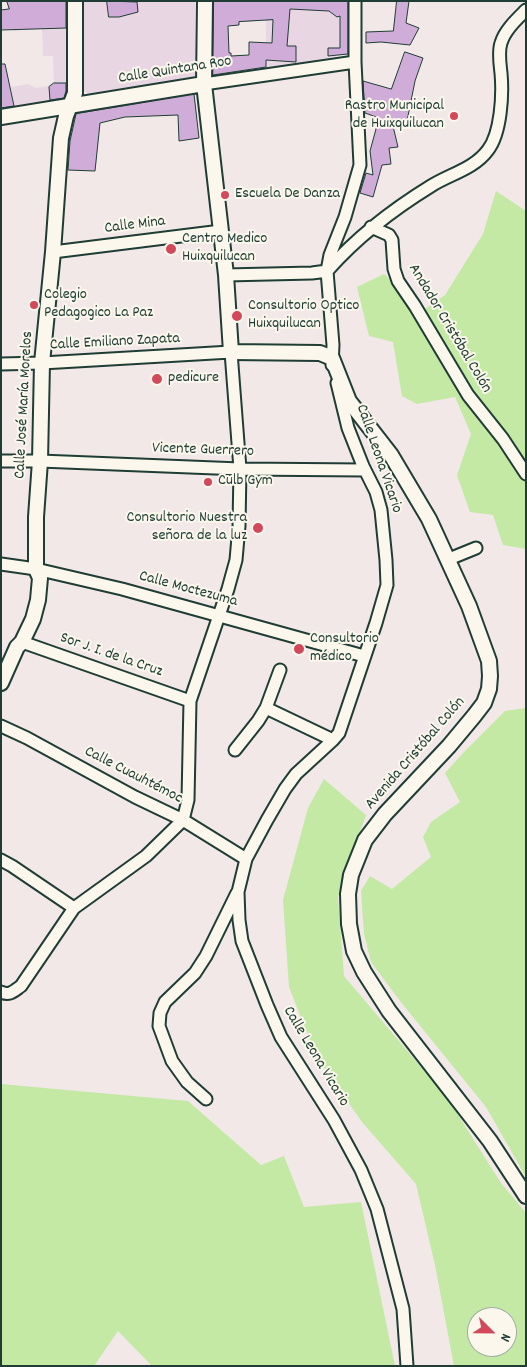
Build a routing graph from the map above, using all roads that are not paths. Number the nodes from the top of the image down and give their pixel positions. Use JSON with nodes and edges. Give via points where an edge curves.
{"nodes":[{"id":1,"x":75,"y":1,"type":"edge"},
{"id":2,"x":204,"y":1,"type":"edge"},
{"id":3,"x":354,"y":1,"type":"edge"},
{"id":4,"x":526,"y":10,"type":"edge"},
{"id":5,"x":355,"y":62,"type":"junction"},
{"id":6,"x":204,"y":84,"type":"junction"},
{"id":7,"x":70,"y":105,"type":"junction"},
{"id":8,"x":1,"y":117,"type":"edge"},
{"id":9,"x":371,"y":227,"type":"junction"},
{"id":10,"x":222,"y":231,"type":"junction"},
{"id":11,"x":53,"y":252,"type":"junction"},
{"id":12,"x":327,"y":271,"type":"junction"},
{"id":13,"x":226,"y":275,"type":"junction"},
{"id":14,"x":231,"y":352,"type":"junction"},
{"id":15,"x":332,"y":358,"type":"junction"},
{"id":16,"x":42,"y":363,"type":"junction"},
{"id":17,"x":1,"y":364,"type":"edge"},
{"id":18,"x":40,"y":460,"type":"junction"},
{"id":19,"x":1,"y":461,"type":"edge"},
{"id":20,"x":240,"y":469,"type":"junction"},
{"id":21,"x":365,"y":470,"type":"junction"},
{"id":22,"x":526,"y":474,"type":"edge"},
{"id":23,"x":476,"y":548,"type":"dead end"},
{"id":24,"x":449,"y":559,"type":"junction"},
{"id":25,"x":1,"y":564,"type":"edge"},
{"id":26,"x":36,"y":569,"type":"junction"},
{"id":27,"x":219,"y":615,"type":"junction"},
{"id":28,"x":22,"y":642,"type":"junction"},
{"id":29,"x":364,"y":656,"type":"junction"},
{"id":30,"x":280,"y":670,"type":"dead end"},
{"id":31,"x":1,"y":683,"type":"edge"},
{"id":32,"x":190,"y":701,"type":"junction"},
{"id":33,"x":266,"y":708,"type":"junction"},
{"id":34,"x":1,"y":726,"type":"edge"},
{"id":35,"x":334,"y":740,"type":"junction"},
{"id":36,"x":235,"y":750,"type":"dead end"},
{"id":37,"x":184,"y":820,"type":"junction"},
{"id":38,"x":246,"y":859,"type":"junction"},
{"id":39,"x":1,"y":860,"type":"edge"},
{"id":40,"x":238,"y":892,"type":"junction"},
{"id":41,"x":74,"y":908,"type":"junction"},
{"id":42,"x":1,"y":992,"type":"edge"},
{"id":43,"x":206,"y":1100,"type":"dead end"},
{"id":44,"x":526,"y":1196,"type":"edge"},
{"id":45,"x":407,"y":1366,"type":"edge"}],
"edges":[{"from":1,"to":7,"type":"main road","name":"Calle José María Morelos","via":[[75,93]]},
{"from":2,"to":6,"type":"main road"},
{"from":3,"to":5,"type":"street","name":"Calle Leona Vicario"},
{"from":4,"to":9,"type":"street","via":[[508,28],[500,44],[499,125],[489,149],[473,165],[441,180]]},
{"from":5,"to":6,"type":"street","name":"Calle Quintana Roo"},
{"from":5,"to":12,"type":"street","name":"Calle Leona Vicario","via":[[360,165]]},
{"from":6,"to":7,"type":"main road","name":"Calle Quintana Roo"},
{"from":6,"to":10,"type":"main road"},
{"from":7,"to":8,"type":"main road","name":"Calle Quintana Roo"},
{"from":7,"to":11,"type":"main road","name":"Calle José María Morelos","via":[[61,138]]},
{"from":9,"to":12,"type":"street"},
{"from":9,"to":22,"type":"street","name":"Andador Cristóbal Colón","via":[[390,235],[398,281],[468,395]]},
{"from":10,"to":11,"type":"street","name":"Calle Mina"},
{"from":10,"to":13,"type":"main road"},
{"from":11,"to":16,"type":"main road","name":"Calle José María Morelos"},
{"from":12,"to":13,"type":"street"},
{"from":12,"to":15,"type":"street","name":"Calle Leona Vicario"},
{"from":13,"to":14,"type":"main road"},
{"from":14,"to":15,"type":"main road","via":[[320,353]]},
{"from":14,"to":16,"type":"street","name":"Calle Emiliano Zapata"},
{"from":14,"to":20,"type":"street"},
{"from":15,"to":21,"type":"street","name":"Calle Leona Vicario","via":[[348,428]]},
{"from":15,"to":24,"type":"main road","name":"Avenida Cristóbal Colón","via":[[349,401],[407,480]]},
{"from":16,"to":17,"type":"street","name":"Calle Emiliano Zapata"},
{"from":16,"to":18,"type":"main road","name":"Calle José María Morelos"},
{"from":18,"to":19,"type":"street","name":"Vicente Guerrero"},
{"from":18,"to":20,"type":"street","name":"Vicente Guerrero"},
{"from":18,"to":26,"type":"main road","name":"Calle José María Morelos"},
{"from":20,"to":21,"type":"street","name":"Vicente Guerrero"},
{"from":20,"to":27,"type":"street","via":[[236,560]]},
{"from":21,"to":29,"type":"street","name":"Calle Leona Vicario","via":[[381,510],[386,585]]},
{"from":23,"to":24,"type":"street"},
{"from":24,"to":44,"type":"main road","name":"Avenida Cristóbal Colón","via":[[489,661],[489,689],[474,716],[365,840],[351,875],[348,894],[350,924],[354,951],[389,1011],[490,1141]]},
{"from":25,"to":26,"type":"street","name":"Calle Moctezuma"},
{"from":26,"to":27,"type":"street","name":"Calle Moctezuma"},
{"from":26,"to":28,"type":"main road","name":"Calle José María Morelos","via":[[40,578],[38,600]]},
{"from":27,"to":29,"type":"street","name":"Calle Moctezuma"},
{"from":27,"to":32,"type":"street"},
{"from":28,"to":31,"type":"main road","name":"Calle José María Morelos"},
{"from":28,"to":32,"type":"street","name":"Sor J. I. de la Cruz"},
{"from":29,"to":35,"type":"street","name":"Calle Leona Vicario","via":[[342,726]]},
{"from":30,"to":33,"type":"street"},
{"from":32,"to":37,"type":"street","via":[[188,800]]},
{"from":33,"to":35,"type":"street"},
{"from":33,"to":36,"type":"street"},
{"from":34,"to":37,"type":"street","name":"Calle Cuauhtémoc"},
{"from":35,"to":38,"type":"street","name":"Calle Leona Vicario","via":[[308,762],[285,789]]},
{"from":37,"to":38,"type":"street","name":"Calle Cuauhtémoc"},
{"from":37,"to":41,"type":"street","via":[[146,856]]},
{"from":38,"to":40,"type":"street","name":"Calle Leona Vicario"},
{"from":39,"to":41,"type":"street"},
{"from":40,"to":43,"type":"street","via":[[206,956],[160,1013],[159,1026],[172,1061]]},
{"from":40,"to":45,"type":"street","name":"Calle Leona Vicario","via":[[242,941],[266,1005],[281,1037],[334,1120],[361,1170],[377,1209],[403,1309]]},
{"from":41,"to":42,"type":"street","via":[[21,986],[12,993]]}]}
